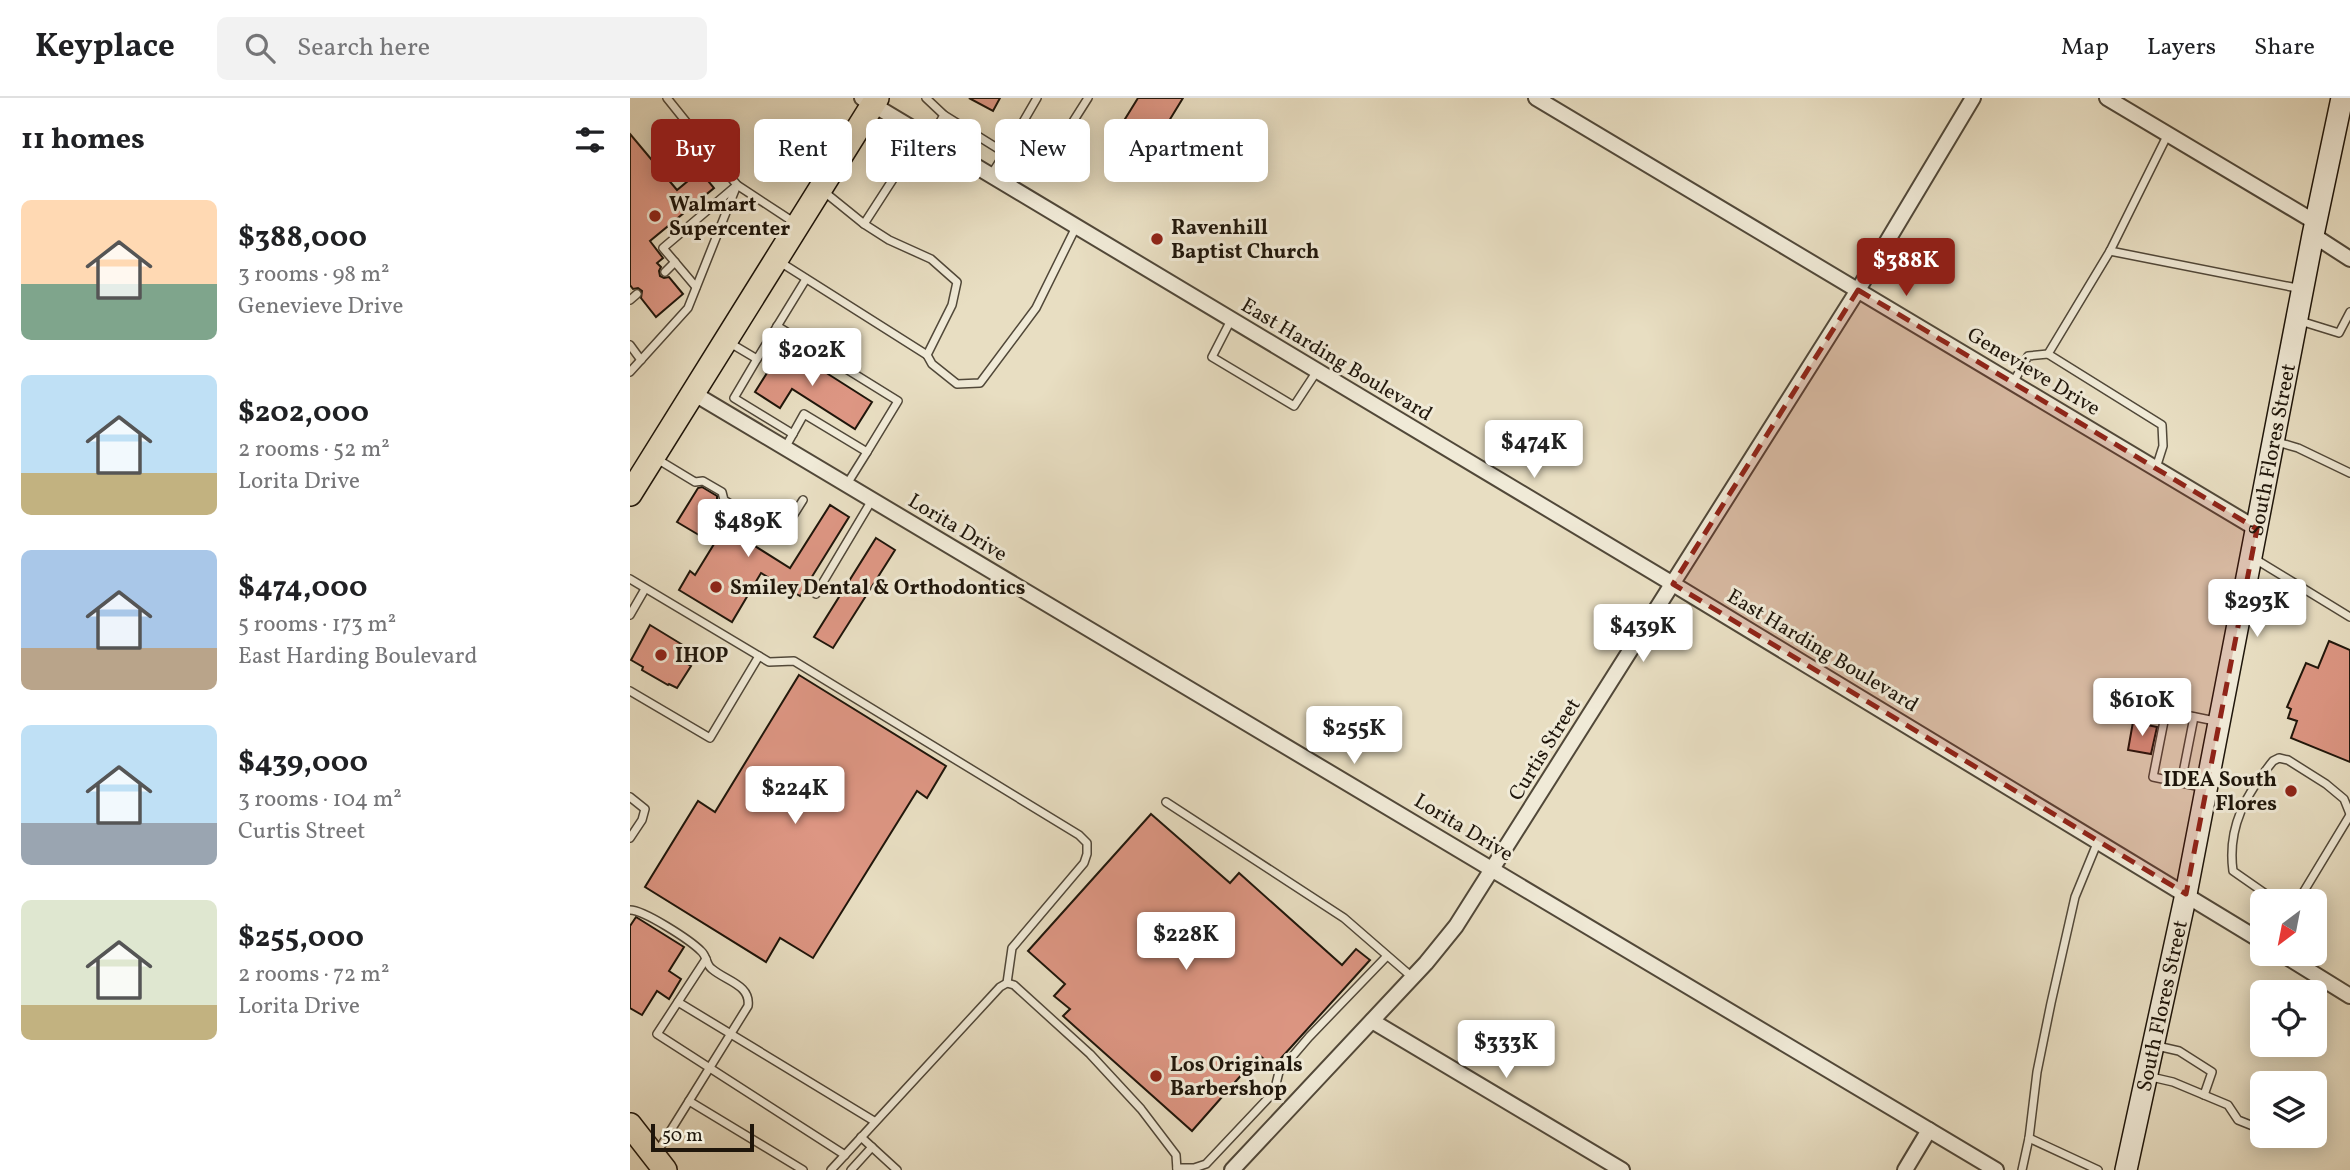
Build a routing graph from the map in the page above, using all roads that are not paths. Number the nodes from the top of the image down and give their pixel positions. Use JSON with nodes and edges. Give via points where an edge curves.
{"nodes":[{"id":1,"x":667,"y":98,"type":"edge"},
{"id":2,"x":926,"y":98,"type":"edge"},
{"id":3,"x":1037,"y":98,"type":"edge"},
{"id":4,"x":1088,"y":98,"type":"edge"},
{"id":5,"x":1536,"y":98,"type":"edge"},
{"id":6,"x":1973,"y":98,"type":"edge"},
{"id":7,"x":2107,"y":98,"type":"edge"},
{"id":8,"x":2342,"y":98,"type":"edge"},
{"id":9,"x":871,"y":100,"type":"edge"},
{"id":10,"x":944,"y":115,"type":"junction"},
{"id":11,"x":897,"y":119,"type":"edge"},
{"id":12,"x":942,"y":119,"type":"edge"},
{"id":13,"x":1025,"y":119,"type":"edge"},
{"id":14,"x":1075,"y":119,"type":"edge"},
{"id":15,"x":2168,"y":134,"type":"junction"},
{"id":16,"x":995,"y":147,"type":"edge"},
{"id":17,"x":995,"y":169,"type":"edge"},
{"id":18,"x":981,"y":171,"type":"edge"},
{"id":19,"x":990,"y":177,"type":"junction"},
{"id":20,"x":891,"y":182,"type":"edge"},
{"id":21,"x":737,"y":186,"type":"junction"},
{"id":22,"x":820,"y":189,"type":"junction"},
{"id":23,"x":864,"y":224,"type":"junction"},
{"id":24,"x":798,"y":225,"type":"junction"},
{"id":25,"x":1076,"y":227,"type":"junction"},
{"id":26,"x":2314,"y":229,"type":"junction"},
{"id":27,"x":2110,"y":251,"type":"junction"},
{"id":28,"x":776,"y":259,"type":"junction"},
{"id":29,"x":2350,"y":259,"type":"edge"},
{"id":30,"x":675,"y":262,"type":"junction"},
{"id":31,"x":665,"y":272,"type":"dead end"},
{"id":32,"x":806,"y":279,"type":"junction"},
{"id":33,"x":696,"y":287,"type":"junction"},
{"id":34,"x":2302,"y":289,"type":"junction"},
{"id":35,"x":1858,"y":290,"type":"junction"},
{"id":36,"x":638,"y":294,"type":"dead end"},
{"id":37,"x":630,"y":300,"type":"edge"},
{"id":38,"x":2350,"y":312,"type":"edge"},
{"id":39,"x":1231,"y":320,"type":"junction"},
{"id":40,"x":2297,"y":320,"type":"junction"},
{"id":41,"x":777,"y":326,"type":"junction"},
{"id":42,"x":726,"y":340,"type":"junction"},
{"id":43,"x":630,"y":345,"type":"edge"},
{"id":44,"x":2048,"y":354,"type":"junction"},
{"id":45,"x":927,"y":355,"type":"junction"},
{"id":46,"x":641,"y":359,"type":"junction"},
{"id":47,"x":757,"y":359,"type":"junction"},
{"id":48,"x":1317,"y":371,"type":"junction"},
{"id":49,"x":630,"y":372,"type":"edge"},
{"id":50,"x":2013,"y":383,"type":"junction"},
{"id":51,"x":693,"y":393,"type":"junction"},
{"id":52,"x":793,"y":434,"type":"junction"},
{"id":53,"x":2274,"y":440,"type":"junction"},
{"id":54,"x":785,"y":448,"type":"junction"},
{"id":55,"x":867,"y":452,"type":"junction"},
{"id":56,"x":653,"y":456,"type":"junction"},
{"id":57,"x":2155,"y":468,"type":"junction"},
{"id":58,"x":2350,"y":473,"type":"edge"},
{"id":59,"x":847,"y":485,"type":"junction"},
{"id":60,"x":630,"y":494,"type":"edge"},
{"id":61,"x":803,"y":500,"type":"dead end"},
{"id":62,"x":873,"y":500,"type":"junction"},
{"id":63,"x":2257,"y":530,"type":"junction"},
{"id":64,"x":2251,"y":556,"type":"junction"},
{"id":65,"x":630,"y":579,"type":"edge"},
{"id":66,"x":1674,"y":584,"type":"junction"},
{"id":67,"x":646,"y":589,"type":"junction"},
{"id":68,"x":816,"y":594,"type":"dead end"},
{"id":69,"x":630,"y":615,"type":"edge"},
{"id":70,"x":2350,"y":617,"type":"edge"},
{"id":71,"x":758,"y":656,"type":"junction"},
{"id":72,"x":630,"y":691,"type":"edge"},
{"id":73,"x":2194,"y":717,"type":"junction"},
{"id":74,"x":2219,"y":722,"type":"junction"},
{"id":75,"x":2181,"y":783,"type":"junction"},
{"id":76,"x":2206,"y":788,"type":"junction"},
{"id":77,"x":630,"y":797,"type":"edge"},
{"id":78,"x":1166,"y":802,"type":"dead end"},
{"id":79,"x":2350,"y":815,"type":"edge"},
{"id":80,"x":630,"y":838,"type":"edge"},
{"id":81,"x":2098,"y":841,"type":"junction"},
{"id":82,"x":1492,"y":869,"type":"junction"},
{"id":83,"x":2259,"y":889,"type":"edge"},
{"id":84,"x":2305,"y":889,"type":"edge"},
{"id":85,"x":2186,"y":894,"type":"junction"},
{"id":86,"x":630,"y":910,"type":"edge"},
{"id":87,"x":2250,"y":934,"type":"edge"},
{"id":88,"x":1387,"y":956,"type":"junction"},
{"id":89,"x":706,"y":958,"type":"junction"},
{"id":90,"x":2301,"y":966,"type":"edge"},
{"id":91,"x":1412,"y":977,"type":"junction"},
{"id":92,"x":1007,"y":984,"type":"junction"},
{"id":93,"x":2350,"y":996,"type":"edge"},
{"id":94,"x":678,"y":1002,"type":"junction"},
{"id":95,"x":1372,"y":1021,"type":"junction"},
{"id":96,"x":732,"y":1033,"type":"junction"},
{"id":97,"x":2153,"y":1045,"type":"junction"},
{"id":98,"x":711,"y":1066,"type":"junction"},
{"id":99,"x":2147,"y":1076,"type":"junction"},
{"id":100,"x":2204,"y":1095,"type":"junction"},
{"id":101,"x":689,"y":1101,"type":"junction"},
{"id":102,"x":874,"y":1121,"type":"junction"},
{"id":103,"x":2250,"y":1124,"type":"edge"},
{"id":104,"x":630,"y":1125,"type":"edge"},
{"id":105,"x":1929,"y":1130,"type":"junction"},
{"id":106,"x":861,"y":1137,"type":"junction"},
{"id":107,"x":2029,"y":1138,"type":"junction"},
{"id":108,"x":872,"y":1147,"type":"junction"},
{"id":109,"x":845,"y":1155,"type":"junction"},
{"id":110,"x":657,"y":1164,"type":"edge"},
{"id":111,"x":1177,"y":1169,"type":"edge"},
{"id":112,"x":803,"y":1170,"type":"edge"},
{"id":113,"x":831,"y":1170,"type":"edge"},
{"id":114,"x":851,"y":1170,"type":"edge"},
{"id":115,"x":897,"y":1170,"type":"edge"},
{"id":116,"x":1232,"y":1170,"type":"edge"},
{"id":117,"x":1622,"y":1170,"type":"edge"},
{"id":118,"x":1905,"y":1170,"type":"edge"},
{"id":119,"x":1996,"y":1170,"type":"edge"},
{"id":120,"x":2022,"y":1170,"type":"edge"},
{"id":121,"x":2098,"y":1170,"type":"edge"},
{"id":122,"x":2126,"y":1170,"type":"edge"}],
"edges":[{"from":1,"to":21,"type":"lane"},
{"from":2,"to":10,"type":"lane"},
{"from":3,"to":13,"type":"lane"},
{"from":4,"to":14,"type":"lane"},
{"from":5,"to":35,"type":"street","name":"Genevieve Drive"},
{"from":6,"to":35,"type":"street","name":"Curtis Street"},
{"from":7,"to":15,"type":"street"},
{"from":8,"to":26,"type":"main road","name":"South Flores Street"},
{"from":9,"to":11,"type":"street","name":"East Harding Boulevard"},
{"from":9,"to":22,"type":"main road"},
{"from":10,"to":12,"type":"lane"},
{"from":10,"to":16,"type":"lane"},
{"from":15,"to":26,"type":"street"},
{"from":15,"to":27,"type":"lane"},
{"from":17,"to":19,"type":"lane"},
{"from":18,"to":19,"type":"street","name":"East Harding Boulevard"},
{"from":19,"to":25,"type":"street","name":"East Harding Boulevard"},
{"from":20,"to":23,"type":"lane"},
{"from":21,"to":24,"type":"lane"},
{"from":21,"to":30,"type":"lane","via":[[663,248]]},
{"from":21,"to":33,"type":"lane"},
{"from":22,"to":23,"type":"lane"},
{"from":22,"to":24,"type":"main road"},
{"from":23,"to":45,"type":"lane","via":[[931,259],[957,282],[952,305]]},
{"from":24,"to":28,"type":"main road"},
{"from":25,"to":39,"type":"street","name":"East Harding Boulevard"},
{"from":25,"to":45,"type":"lane","via":[[1036,308],[980,383],[957,384]]},
{"from":26,"to":29,"type":"street"},
{"from":26,"to":34,"type":"main road","name":"South Flores Street"},
{"from":27,"to":34,"type":"lane"},
{"from":27,"to":44,"type":"lane"},
{"from":28,"to":32,"type":"lane"},
{"from":28,"to":42,"type":"main road"},
{"from":30,"to":31,"type":"lane"},
{"from":30,"to":33,"type":"lane"},
{"from":32,"to":41,"type":"lane"},
{"from":32,"to":45,"type":"lane"},
{"from":33,"to":46,"type":"lane","via":[[688,308]]},
{"from":34,"to":40,"type":"main road","name":"South Flores Street"},
{"from":35,"to":50,"type":"street","name":"Genevieve Drive"},
{"from":35,"to":66,"type":"street","name":"Curtis Street"},
{"from":36,"to":37,"type":"lane"},
{"from":38,"to":40,"type":"lane","via":[[2339,333]]},
{"from":39,"to":48,"type":"street","name":"East Harding Boulevard"},
{"from":39,"to":48,"type":"lane","via":[[1212,357],[1294,406]]},
{"from":40,"to":53,"type":"main road","name":"South Flores Street"},
{"from":41,"to":47,"type":"lane"},
{"from":41,"to":55,"type":"lane","via":[[898,401]]},
{"from":42,"to":47,"type":"lane"},
{"from":42,"to":51,"type":"main road"},
{"from":43,"to":46,"type":"lane"},
{"from":44,"to":50,"type":"lane","via":[[2028,356]]},
{"from":44,"to":57,"type":"lane","via":[[2162,425],[2163,446]]},
{"from":46,"to":49,"type":"lane"},
{"from":47,"to":52,"type":"lane","via":[[734,398]]},
{"from":48,"to":66,"type":"street","name":"East Harding Boulevard"},
{"from":50,"to":57,"type":"street","name":"Genevieve Drive"},
{"from":51,"to":54,"type":"street","name":"Lorita Drive"},
{"from":51,"to":56,"type":"main road"},
{"from":52,"to":54,"type":"lane"},
{"from":52,"to":55,"type":"lane","via":[[804,414]]},
{"from":53,"to":58,"type":"lane"},
{"from":53,"to":63,"type":"main road","name":"South Flores Street"},
{"from":54,"to":59,"type":"street","name":"Lorita Drive"},
{"from":55,"to":59,"type":"lane"},
{"from":56,"to":60,"type":"main road"},
{"from":56,"to":61,"type":"lane","via":[[696,486],[703,481],[722,492],[720,501],[781,535]]},
{"from":57,"to":63,"type":"street","name":"Genevieve Drive"},
{"from":59,"to":62,"type":"street","name":"Lorita Drive"},
{"from":62,"to":68,"type":"lane"},
{"from":62,"to":82,"type":"street","name":"Lorita Drive"},
{"from":63,"to":64,"type":"main road","name":"South Flores Street"},
{"from":64,"to":70,"type":"lane"},
{"from":64,"to":74,"type":"main road","name":"South Flores Street"},
{"from":65,"to":67,"type":"lane"},
{"from":66,"to":81,"type":"street","name":"East Harding Boulevard"},
{"from":66,"to":82,"type":"street","name":"Curtis Street"},
{"from":67,"to":69,"type":"lane"},
{"from":67,"to":71,"type":"lane"},
{"from":71,"to":72,"type":"lane","via":[[710,738]]},
{"from":71,"to":92,"type":"lane","via":[[769,662],[794,661],[1087,843],[1084,863],[1012,948]]},
{"from":73,"to":74,"type":"lane"},
{"from":73,"to":75,"type":"lane"},
{"from":73,"to":75,"type":"lane","via":[[2166,711],[2153,777]]},
{"from":74,"to":76,"type":"main road","name":"South Flores Street"},
{"from":75,"to":76,"type":"lane"},
{"from":76,"to":85,"type":"main road","name":"South Flores Street"},
{"from":77,"to":80,"type":"lane","via":[[645,809]]},
{"from":78,"to":88,"type":"lane","via":[[1343,918]]},
{"from":79,"to":83,"type":"lane","via":[[2344,799],[2326,784],[2288,760],[2273,761],[2239,812],[2231,838],[2233,871]]},
{"from":79,"to":84,"type":"lane"},
{"from":81,"to":85,"type":"street","name":"East Harding Boulevard"},
{"from":81,"to":107,"type":"lane","via":[[2075,897],[2037,1072]]},
{"from":82,"to":91,"type":"street","name":"Curtis Street","via":[[1456,926]]},
{"from":82,"to":105,"type":"street","name":"Lorita Drive"},
{"from":85,"to":87,"type":"street","name":"East Harding Boulevard"},
{"from":85,"to":97,"type":"main road","name":"South Flores Street"},
{"from":86,"to":89,"type":"lane","via":[[643,912],[704,952]]},
{"from":88,"to":91,"type":"lane"},
{"from":88,"to":111,"type":"lane","via":[[1279,1072],[1274,1092],[1206,1164]]},
{"from":89,"to":94,"type":"lane"},
{"from":89,"to":96,"type":"lane","via":[[709,967],[746,991],[749,999]]},
{"from":90,"to":93,"type":"street"},
{"from":91,"to":95,"type":"street","name":"Curtis Street"},
{"from":92,"to":102,"type":"lane"},
{"from":92,"to":111,"type":"lane","via":[[1014,985],[1117,1082],[1166,1139],[1176,1155]]},
{"from":94,"to":96,"type":"lane"},
{"from":94,"to":98,"type":"lane","via":[[657,1034]]},
{"from":95,"to":116,"type":"street","name":"Curtis Street"},
{"from":95,"to":117,"type":"street"},
{"from":96,"to":98,"type":"lane"},
{"from":96,"to":102,"type":"lane"},
{"from":97,"to":99,"type":"main road","name":"South Flores Street"},
{"from":97,"to":100,"type":"lane","via":[[2179,1051],[2212,1072]]},
{"from":98,"to":101,"type":"lane"},
{"from":98,"to":109,"type":"lane"},
{"from":99,"to":100,"type":"lane"},
{"from":99,"to":122,"type":"main road","name":"South Flores Street"},
{"from":100,"to":103,"type":"lane","via":[[2228,1105],[2238,1119]]},
{"from":101,"to":110,"type":"lane"},
{"from":101,"to":112,"type":"lane"},
{"from":102,"to":106,"type":"lane"},
{"from":104,"to":110,"type":"main road"},
{"from":105,"to":118,"type":"street"},
{"from":105,"to":119,"type":"street","name":"Lorita Drive"},
{"from":106,"to":108,"type":"lane"},
{"from":106,"to":109,"type":"lane"},
{"from":107,"to":120,"type":"lane"},
{"from":107,"to":121,"type":"lane"},
{"from":108,"to":114,"type":"lane"},
{"from":108,"to":115,"type":"lane"},
{"from":109,"to":113,"type":"lane"}]}
